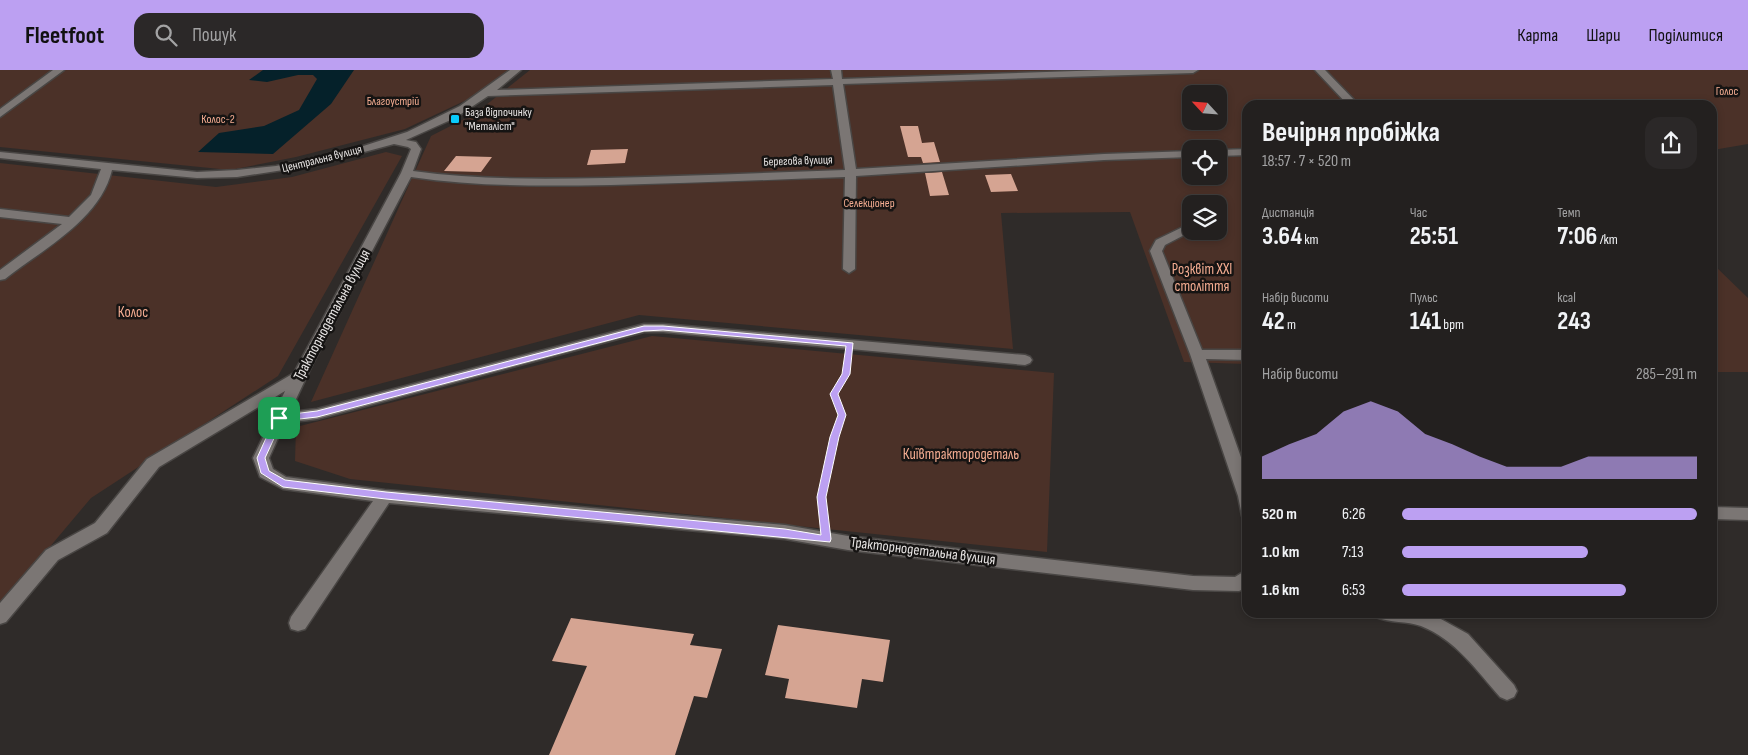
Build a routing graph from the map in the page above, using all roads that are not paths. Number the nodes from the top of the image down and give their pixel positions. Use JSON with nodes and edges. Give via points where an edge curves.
{"nodes":[{"id":1,"x":59,"y":70,"type":"edge"},
{"id":2,"x":516,"y":70,"type":"edge"},
{"id":3,"x":1193,"y":70,"type":"edge"},
{"id":4,"x":1320,"y":70,"type":"edge"},
{"id":5,"x":836,"y":76,"type":"edge"},
{"id":6,"x":486,"y":93,"type":"junction"},
{"id":7,"x":1349,"y":100,"type":"edge"},
{"id":8,"x":0,"y":114,"type":"edge"},
{"id":9,"x":396,"y":141,"type":"junction"},
{"id":10,"x":1242,"y":152,"type":"edge"},
{"id":11,"x":1227,"y":153,"type":"edge"},
{"id":12,"x":1182,"y":154,"type":"edge"},
{"id":13,"x":0,"y":155,"type":"edge"},
{"id":14,"x":108,"y":166,"type":"junction"},
{"id":15,"x":407,"y":172,"type":"junction"},
{"id":16,"x":851,"y":173,"type":"junction"},
{"id":17,"x":0,"y":213,"type":"edge"},
{"id":18,"x":70,"y":221,"type":"junction"},
{"id":19,"x":1182,"y":232,"type":"edge"},
{"id":20,"x":849,"y":268,"type":"dead end"},
{"id":21,"x":0,"y":276,"type":"edge"},
{"id":22,"x":1197,"y":354,"type":"junction"},
{"id":23,"x":1242,"y":355,"type":"edge"},
{"id":24,"x":1024,"y":360,"type":"dead end"},
{"id":25,"x":300,"y":376,"type":"junction"},
{"id":26,"x":279,"y":418,"type":"junction"},
{"id":27,"x":1242,"y":486,"type":"edge"},
{"id":28,"x":386,"y":496,"type":"junction"},
{"id":29,"x":1717,"y":513,"type":"edge"},
{"id":30,"x":1748,"y":514,"type":"edge"},
{"id":31,"x":1242,"y":582,"type":"edge"},
{"id":32,"x":0,"y":616,"type":"edge"},
{"id":33,"x":1418,"y":618,"type":"edge"},
{"id":34,"x":298,"y":623,"type":"dead end"},
{"id":35,"x":1507,"y":691,"type":"dead end"}],
"edges":[{"from":1,"to":8,"type":"street"},
{"from":2,"to":6,"type":"street","name":"Центральна вулиця"},
{"from":3,"to":5,"type":"street"},
{"from":4,"to":7,"type":"street"},
{"from":5,"to":6,"type":"street"},
{"from":5,"to":16,"type":"street"},
{"from":6,"to":9,"type":"street","name":"Центральна вулиця","via":[[438,122]]},
{"from":9,"to":14,"type":"street","name":"Центральна вулиця","via":[[306,165],[230,176]]},
{"from":9,"to":15,"type":"street","name":"Тракторнодетальна вулиця","via":[[416,148]]},
{"from":10,"to":11,"type":"street"},
{"from":12,"to":16,"type":"street","name":"Берегова вулиця"},
{"from":13,"to":14,"type":"street","name":"Центральна вулиця"},
{"from":14,"to":18,"type":"street","via":[[95,198]]},
{"from":15,"to":16,"type":"street","name":"Берегова вулиця","via":[[448,179],[518,183]]},
{"from":15,"to":25,"type":"street","name":"Тракторнодетальна вулиця"},
{"from":16,"to":20,"type":"street"},
{"from":17,"to":18,"type":"street"},
{"from":18,"to":21,"type":"street"},
{"from":19,"to":22,"type":"street","via":[[1160,243],[1156,251]]},
{"from":22,"to":23,"type":"street"},
{"from":22,"to":27,"type":"street"},
{"from":24,"to":26,"type":"street","via":[[644,328],[317,414]]},
{"from":25,"to":26,"type":"street","name":"Тракторнодетальна вулиця"},
{"from":25,"to":32,"type":"street","via":[[153,463],[101,528],[52,555]]},
{"from":26,"to":28,"type":"street","name":"Тракторнодетальна вулиця","via":[[261,458],[266,473],[283,483]]},
{"from":28,"to":31,"type":"street","name":"Тракторнодетальна вулиця","via":[[775,531],[1193,583]]},
{"from":28,"to":34,"type":"street"},
{"from":29,"to":30,"type":"street"},
{"from":33,"to":35,"type":"street","via":[[1461,640]]}]}
